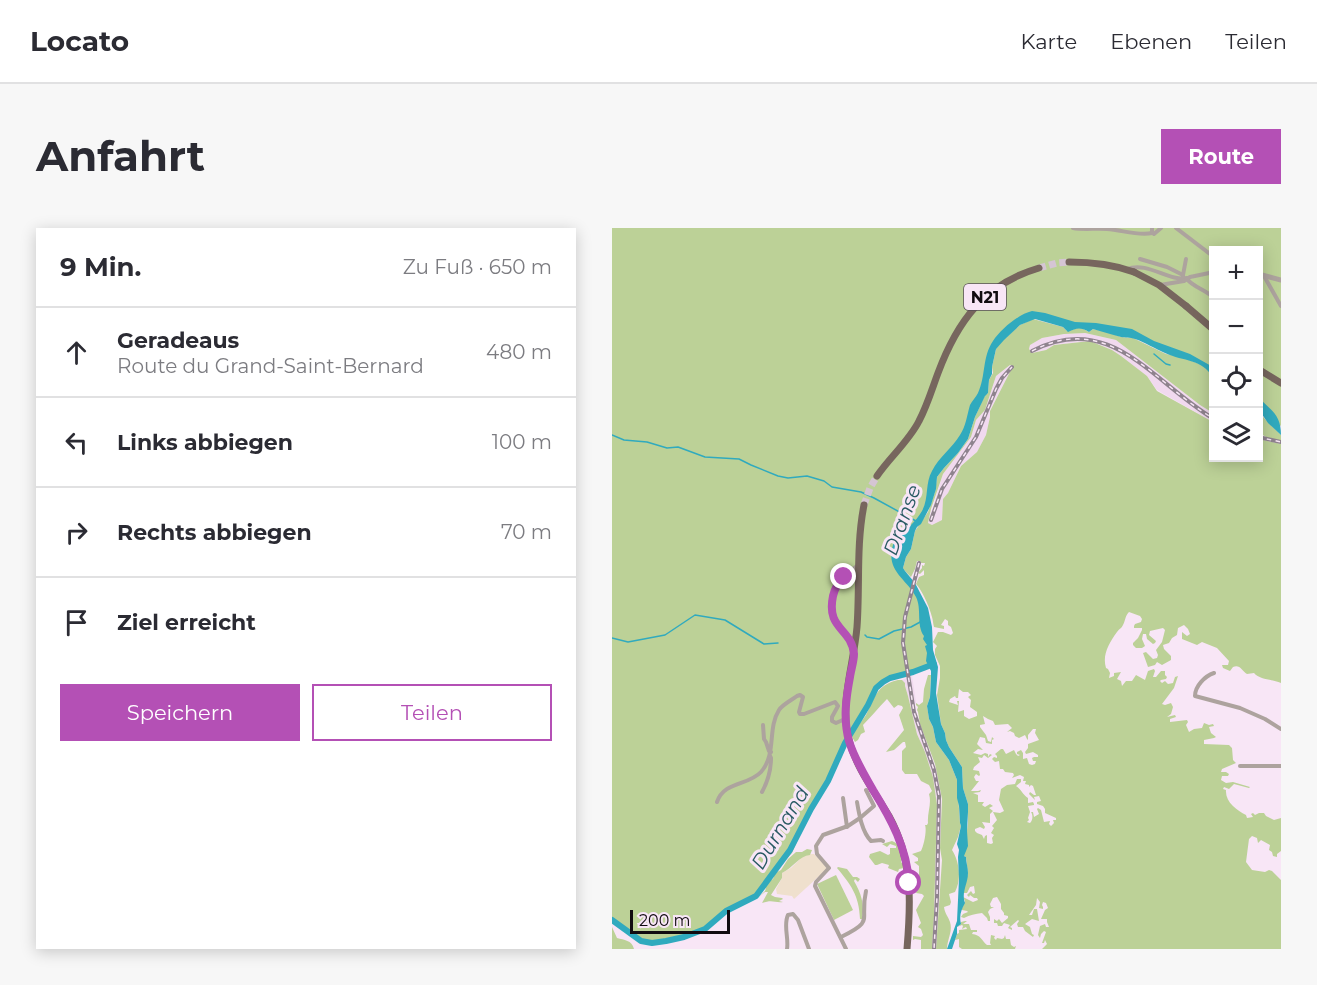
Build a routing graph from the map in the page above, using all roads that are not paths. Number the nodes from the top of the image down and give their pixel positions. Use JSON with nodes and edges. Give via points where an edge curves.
{"nodes":[{"id":1,"x":1072,"y":228,"type":"edge"},
{"id":2,"x":1161,"y":228,"type":"edge"},
{"id":3,"x":1176,"y":228,"type":"edge"},
{"id":4,"x":1152,"y":230,"type":"edge"},
{"id":5,"x":1209,"y":252,"type":"edge"},
{"id":6,"x":1186,"y":259,"type":"dead end"},
{"id":7,"x":1140,"y":260,"type":"dead end"},
{"id":8,"x":1069,"y":262,"type":"tunnel mouth"},
{"id":9,"x":1039,"y":268,"type":"tunnel mouth"},
{"id":10,"x":1130,"y":271,"type":"junction"},
{"id":11,"x":1209,"y":273,"type":"edge"},
{"id":12,"x":1263,"y":275,"type":"edge"},
{"id":13,"x":1184,"y":277,"type":"junction"},
{"id":14,"x":1263,"y":277,"type":"edge"},
{"id":15,"x":1281,"y":280,"type":"edge"},
{"id":16,"x":1155,"y":286,"type":"dead end"},
{"id":17,"x":1209,"y":294,"type":"edge"},
{"id":18,"x":1281,"y":306,"type":"edge"},
{"id":19,"x":1209,"y":326,"type":"edge"},
{"id":20,"x":1263,"y":371,"type":"edge"},
{"id":21,"x":1281,"y":383,"type":"edge"},
{"id":22,"x":877,"y":476,"type":"tunnel mouth"},
{"id":23,"x":864,"y":505,"type":"tunnel mouth"},
{"id":24,"x":859,"y":564,"type":"junction"},
{"id":25,"x":854,"y":655,"type":"junction"},
{"id":26,"x":1214,"y":673,"type":"dead end"},
{"id":27,"x":846,"y":721,"type":"junction"},
{"id":28,"x":763,"y":725,"type":"dead end"},
{"id":29,"x":1281,"y":729,"type":"edge"},
{"id":30,"x":770,"y":754,"type":"junction"},
{"id":31,"x":1240,"y":766,"type":"dead end"},
{"id":32,"x":1281,"y":766,"type":"edge"},
{"id":33,"x":866,"y":790,"type":"dead end"},
{"id":34,"x":762,"y":792,"type":"dead end"},
{"id":35,"x":843,"y":798,"type":"dead end"},
{"id":36,"x":717,"y":802,"type":"dead end"},
{"id":37,"x":857,"y":802,"type":"dead end"},
{"id":38,"x":860,"y":818,"type":"junction"},
{"id":39,"x":847,"y":826,"type":"junction"},
{"id":40,"x":883,"y":841,"type":"dead end"},
{"id":41,"x":866,"y":891,"type":"dead end"},
{"id":42,"x":841,"y":938,"type":"junction"},
{"id":43,"x":786,"y":949,"type":"edge"},
{"id":44,"x":809,"y":949,"type":"edge"},
{"id":45,"x":846,"y":949,"type":"edge"},
{"id":46,"x":905,"y":949,"type":"edge"}],
"edges":[{"from":1,"to":4,"type":"street","via":[[1144,234]]},
{"from":2,"to":4,"type":"street","via":[[1156,234]]},
{"from":3,"to":5,"type":"street"},
{"from":6,"to":13,"type":"street"},
{"from":7,"to":13,"type":"street","via":[[1167,267]]},
{"from":8,"to":10,"type":"main road","via":[[1103,263]]},
{"from":9,"to":22,"type":"main road","number":"N21","via":[[1009,279],[985,297],[964,321],[915,428]]},
{"from":10,"to":13,"type":"street","via":[[1140,267]]},
{"from":10,"to":19,"type":"main road","bridge":true,"via":[[1166,290]]},
{"from":11,"to":13,"type":"street"},
{"from":12,"to":15,"type":"street"},
{"from":13,"to":16,"type":"street","via":[[1184,281]]},
{"from":13,"to":17,"type":"street"},
{"from":14,"to":18,"type":"street"},
{"from":20,"to":21,"type":"main road"},
{"from":23,"to":24,"type":"main road"},
{"from":24,"to":25,"type":"main road"},
{"from":24,"to":25,"type":"street","via":[[836,585],[831,610]]},
{"from":25,"to":27,"type":"main road"},
{"from":26,"to":29,"type":"street","via":[[1204,678],[1194,696],[1240,708]]},
{"from":27,"to":30,"type":"street","via":[[832,721],[838,706],[835,702],[800,714],[803,697],[799,695],[778,712]]},
{"from":27,"to":46,"type":"main road","via":[[850,746],[890,818],[908,870]]},
{"from":28,"to":30,"type":"street"},
{"from":30,"to":34,"type":"street","via":[[768,780]]},
{"from":30,"to":36,"type":"street","via":[[760,773],[723,790]]},
{"from":31,"to":32,"type":"street"},
{"from":33,"to":38,"type":"street","via":[[874,806]]},
{"from":35,"to":39,"type":"street"},
{"from":37,"to":38,"type":"street"},
{"from":38,"to":39,"type":"street"},
{"from":38,"to":40,"type":"street","via":[[869,840]]},
{"from":39,"to":42,"type":"street","via":[[825,834],[816,846],[829,868],[815,886]]},
{"from":41,"to":42,"type":"street","via":[[862,924]]},
{"from":42,"to":45,"type":"street"},
{"from":43,"to":44,"type":"street","via":[[785,920],[790,914],[798,920]]}]}
